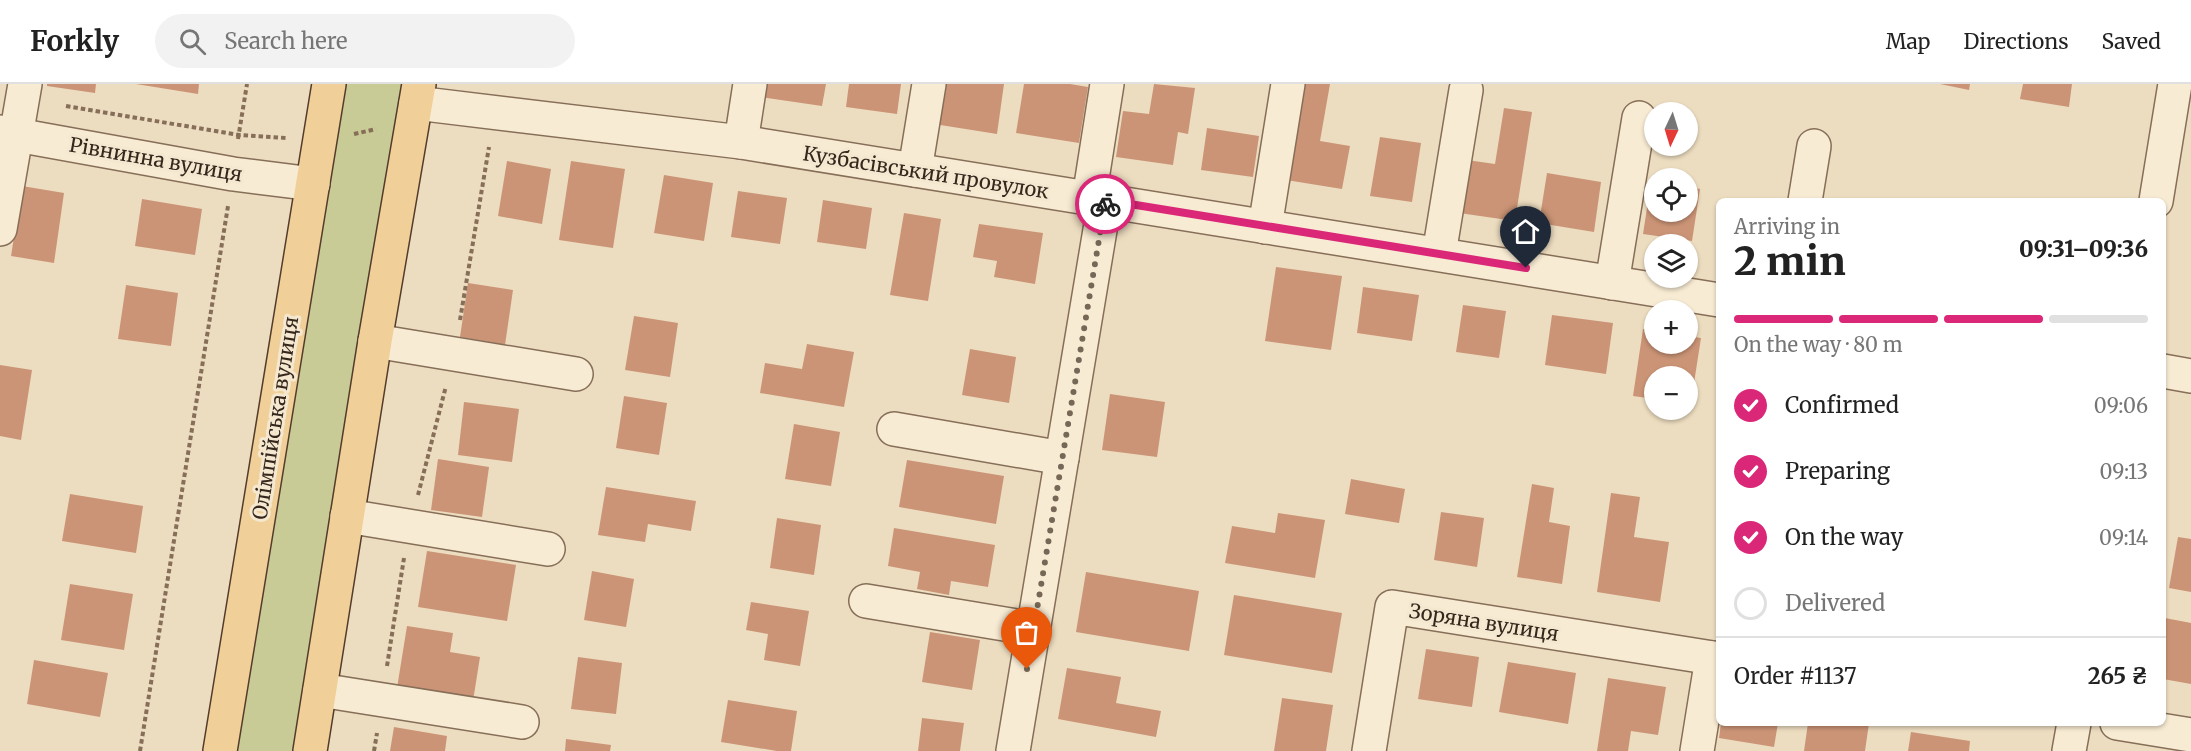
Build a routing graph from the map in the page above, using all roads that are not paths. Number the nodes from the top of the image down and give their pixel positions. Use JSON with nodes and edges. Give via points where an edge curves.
{"nodes":[{"id":1,"x":329,"y":84,"type":"edge"},
{"id":2,"x":750,"y":84,"type":"edge"},
{"id":3,"x":929,"y":84,"type":"edge"},
{"id":4,"x":1107,"y":84,"type":"edge"},
{"id":5,"x":1288,"y":84,"type":"edge"},
{"id":6,"x":2175,"y":84,"type":"edge"},
{"id":7,"x":1466,"y":90,"type":"dead end"},
{"id":8,"x":23,"y":91,"type":"edge"},
{"id":9,"x":417,"y":94,"type":"edge"},
{"id":10,"x":1639,"y":118,"type":"dead end"},
{"id":11,"x":8,"y":133,"type":"edge"},
{"id":12,"x":741,"y":142,"type":"junction"},
{"id":13,"x":1814,"y":146,"type":"dead end"},
{"id":14,"x":915,"y":170,"type":"junction"},
{"id":15,"x":313,"y":184,"type":"junction"},
{"id":16,"x":1805,"y":198,"type":"edge"},
{"id":17,"x":2156,"y":198,"type":"edge"},
{"id":18,"x":1097,"y":199,"type":"junction"},
{"id":19,"x":1265,"y":227,"type":"junction"},
{"id":20,"x":0,"y":229,"type":"edge"},
{"id":21,"x":1439,"y":254,"type":"junction"},
{"id":22,"x":1612,"y":283,"type":"junction"},
{"id":23,"x":1716,"y":300,"type":"edge"},
{"id":24,"x":375,"y":341,"type":"junction"},
{"id":25,"x":2166,"y":372,"type":"edge"},
{"id":26,"x":576,"y":374,"type":"dead end"},
{"id":27,"x":2191,"y":376,"type":"edge"},
{"id":28,"x":894,"y":429,"type":"dead end"},
{"id":29,"x":1062,"y":458,"type":"junction"},
{"id":30,"x":347,"y":516,"type":"junction"},
{"id":31,"x":549,"y":549,"type":"dead end"},
{"id":32,"x":866,"y":601,"type":"dead end"},
{"id":33,"x":1034,"y":628,"type":"junction"},
{"id":34,"x":1716,"y":659,"type":"edge"},
{"id":35,"x":320,"y":690,"type":"junction"},
{"id":36,"x":522,"y":722,"type":"dead end"},
{"id":37,"x":2073,"y":726,"type":"edge"},
{"id":38,"x":2136,"y":726,"type":"edge"},
{"id":39,"x":2191,"y":735,"type":"edge"},
{"id":40,"x":220,"y":751,"type":"edge"},
{"id":41,"x":310,"y":751,"type":"edge"},
{"id":42,"x":1013,"y":751,"type":"edge"},
{"id":43,"x":1369,"y":751,"type":"edge"},
{"id":44,"x":1697,"y":751,"type":"edge"},
{"id":45,"x":2069,"y":751,"type":"edge"}],
"edges":[{"from":1,"to":15,"type":"main road","name":"Олімпійська вулиця"},
{"from":2,"to":12,"type":"street"},
{"from":3,"to":14,"type":"street"},
{"from":4,"to":18,"type":"street"},
{"from":5,"to":19,"type":"street"},
{"from":6,"to":17,"type":"street"},
{"from":7,"to":21,"type":"street"},
{"from":8,"to":11,"type":"street"},
{"from":9,"to":12,"type":"street","name":"Кузбасівський провулок","via":[[495,113]]},
{"from":9,"to":24,"type":"main road"},
{"from":10,"to":22,"type":"street"},
{"from":11,"to":15,"type":"street","name":"Рівнинна вулиця","via":[[233,174]]},
{"from":11,"to":20,"type":"street"},
{"from":12,"to":14,"type":"street","name":"Кузбасівський провулок"},
{"from":13,"to":16,"type":"street"},
{"from":14,"to":18,"type":"street","name":"Кузбасівський провулок"},
{"from":15,"to":40,"type":"main road","name":"Олімпійська вулиця"},
{"from":18,"to":19,"type":"street","name":"Кузбасівський провулок"},
{"from":18,"to":29,"type":"street"},
{"from":19,"to":21,"type":"street","name":"Кузбасівський провулок"},
{"from":21,"to":22,"type":"street","name":"Кузбасівський провулок"},
{"from":22,"to":23,"type":"street","name":"Кузбасівський провулок"},
{"from":24,"to":26,"type":"street"},
{"from":24,"to":30,"type":"main road"},
{"from":25,"to":27,"type":"street"},
{"from":28,"to":29,"type":"street"},
{"from":29,"to":33,"type":"street"},
{"from":30,"to":31,"type":"street"},
{"from":30,"to":35,"type":"main road"},
{"from":32,"to":33,"type":"street"},
{"from":33,"to":42,"type":"street"},
{"from":34,"to":43,"type":"street","name":"Зоряна вулиця","via":[[1392,607]]},
{"from":34,"to":44,"type":"street"},
{"from":35,"to":36,"type":"street"},
{"from":35,"to":41,"type":"main road"},
{"from":37,"to":45,"type":"street"},
{"from":38,"to":39,"type":"street"}]}
